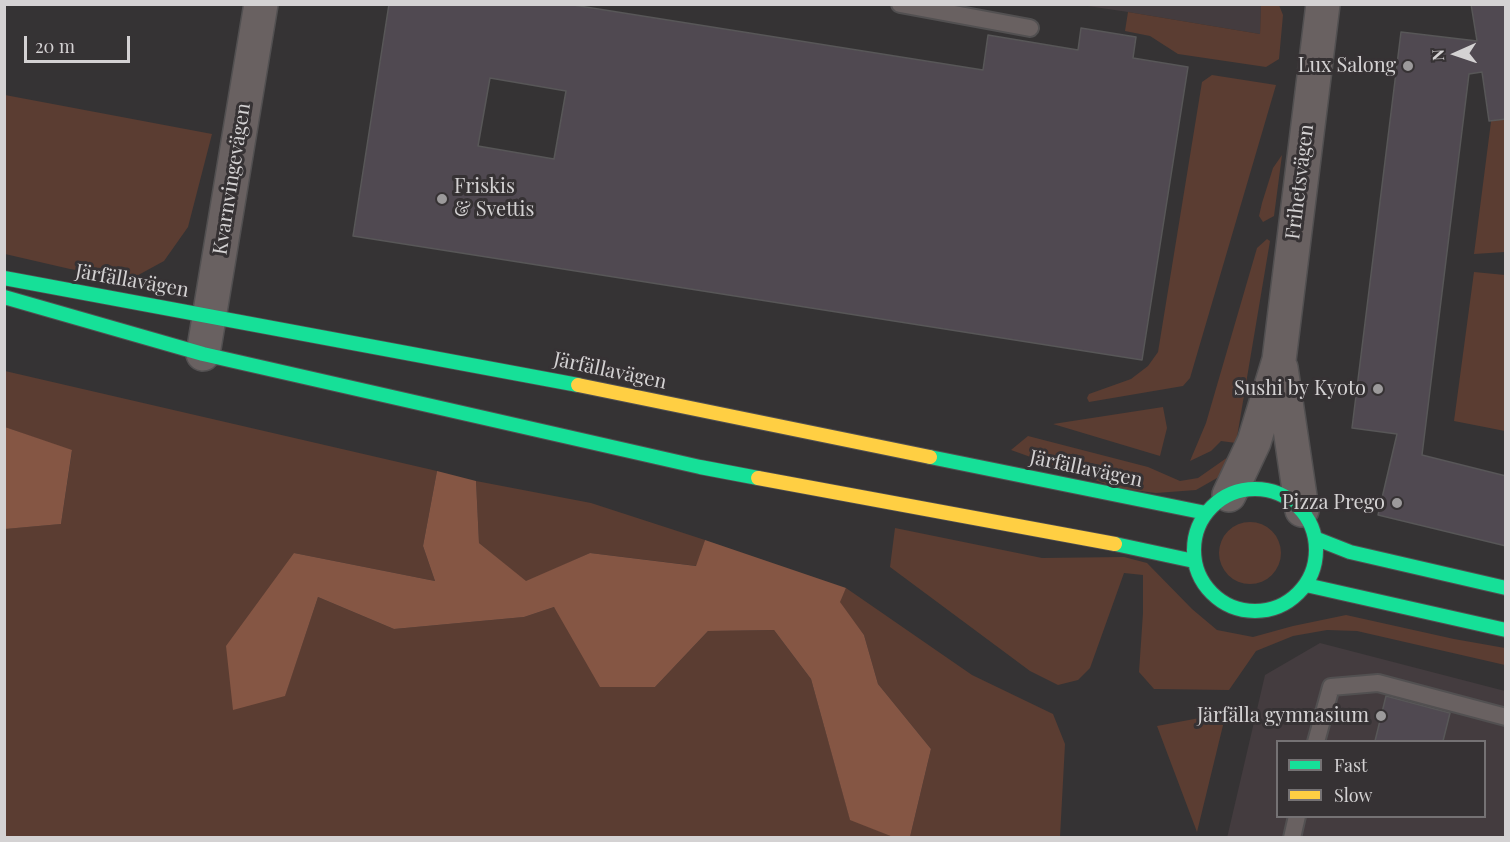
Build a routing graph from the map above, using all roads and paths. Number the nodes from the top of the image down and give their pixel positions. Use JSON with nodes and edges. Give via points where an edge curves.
{"nodes":[{"id":1,"x":261,"y":4,"type":"edge"},
{"id":2,"x":900,"y":4,"type":"edge"},
{"id":3,"x":1323,"y":4,"type":"edge"},
{"id":4,"x":1030,"y":28,"type":"dead end"},
{"id":5,"x":4,"y":278,"type":"edge"},
{"id":6,"x":4,"y":297,"type":"edge"},
{"id":7,"x":209,"y":314,"type":"junction"},
{"id":8,"x":202,"y":354,"type":"junction"},
{"id":9,"x":1279,"y":360,"type":"junction"},
{"id":10,"x":1217,"y":504,"type":"junction"},
{"id":11,"x":1302,"y":510,"type":"junction"},
{"id":12,"x":1317,"y":539,"type":"junction"},
{"id":13,"x":1194,"y":561,"type":"junction"},
{"id":14,"x":1306,"y":585,"type":"junction"},
{"id":15,"x":1506,"y":588,"type":"edge"},
{"id":16,"x":1506,"y":630,"type":"edge"},
{"id":17,"x":1506,"y":717,"type":"edge"},
{"id":18,"x":1316,"y":740,"type":"edge"},
{"id":19,"x":1297,"y":818,"type":"edge"},
{"id":20,"x":1292,"y":837,"type":"edge"}],
"edges":[{"from":1,"to":7,"type":"street","name":"Kvarnvingevägen"},
{"from":2,"to":4,"type":"lane"},
{"from":3,"to":9,"type":"street","name":"Frihetsvägen"},
{"from":5,"to":7,"type":"street","name":"Järfällavägen"},
{"from":6,"to":8,"type":"street"},
{"from":7,"to":8,"type":"street","name":"Kvarnvingevägen"},
{"from":7,"to":10,"type":"street","name":"Järfällavägen"},
{"from":8,"to":13,"type":"street","via":[[700,466]]},
{"from":9,"to":10,"type":"street","name":"Frihetsvägen","via":[[1254,442]]},
{"from":9,"to":11,"type":"street","name":"Frihetsvägen"},
{"from":10,"to":11,"type":"street","via":[[1250,489],[1270,490]]},
{"from":10,"to":13,"type":"street","via":[[1195,536]]},
{"from":11,"to":12,"type":"street"},
{"from":12,"to":14,"type":"street","via":[[1315,564]]},
{"from":12,"to":15,"type":"street","via":[[1350,552]]},
{"from":13,"to":14,"type":"street","via":[[1208,591],[1225,604],[1244,611],[1276,608],[1295,598]]},
{"from":14,"to":16,"type":"street"},
{"from":17,"to":18,"type":"lane","via":[[1378,683],[1331,687]]},
{"from":19,"to":20,"type":"lane"}]}
